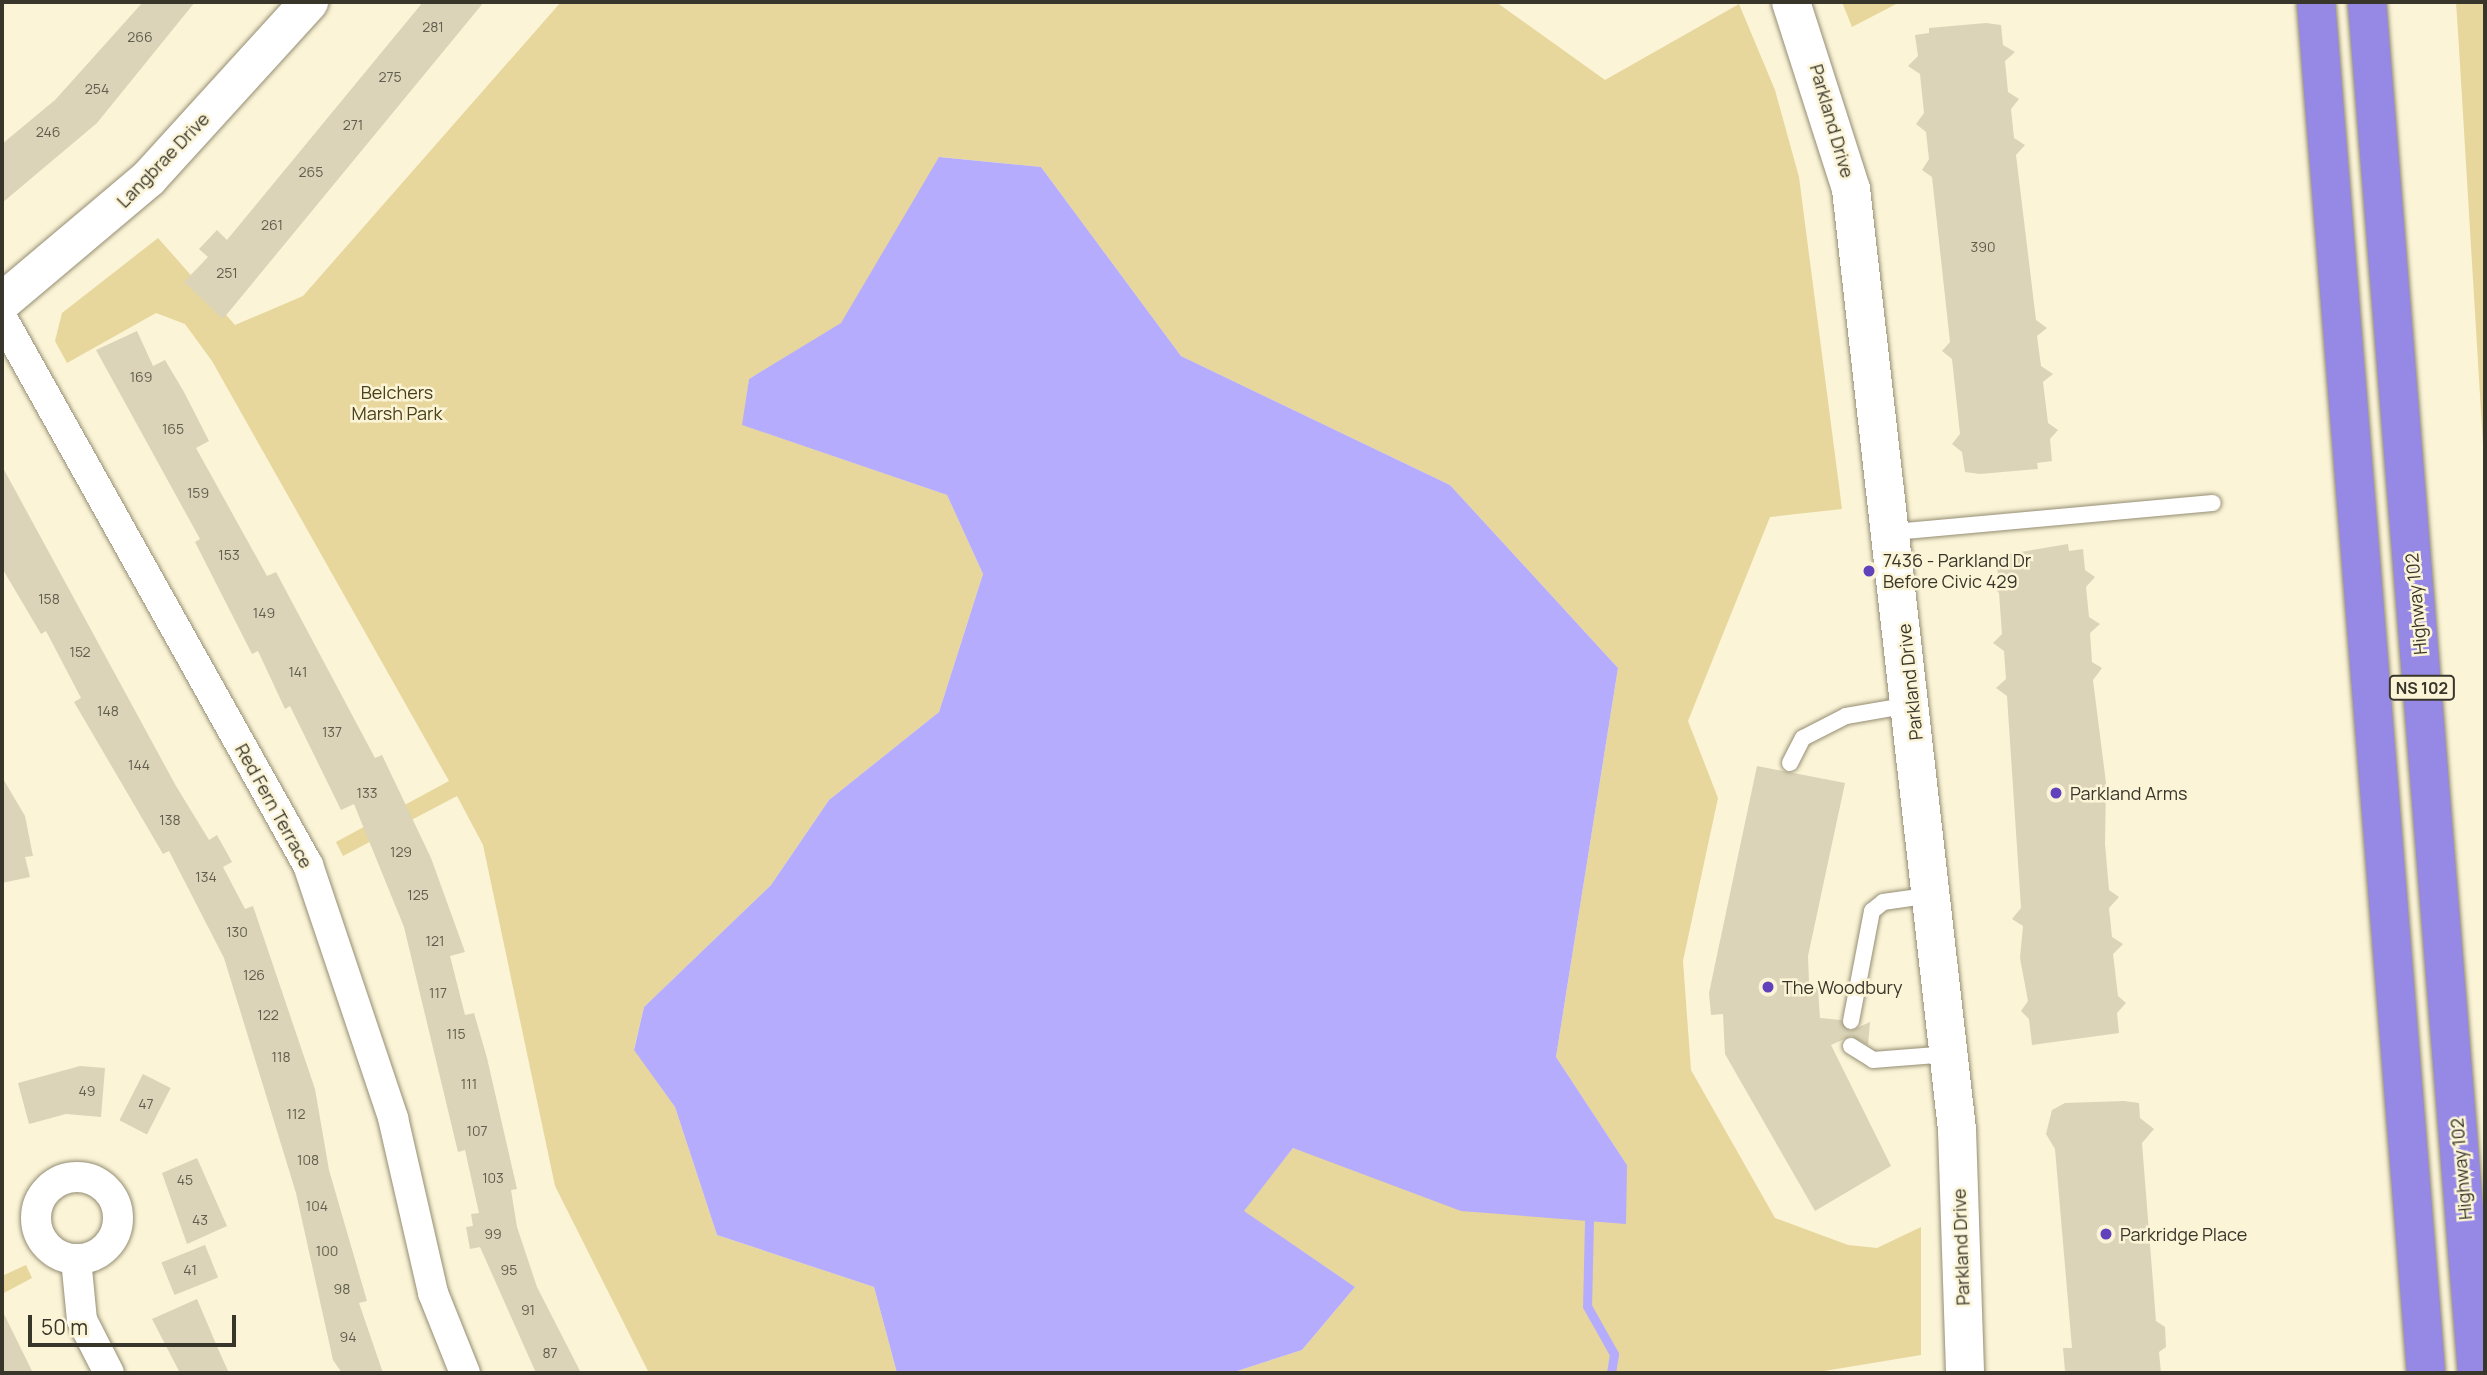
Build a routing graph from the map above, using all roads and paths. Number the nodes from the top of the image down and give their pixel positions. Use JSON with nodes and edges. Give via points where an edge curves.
{"nodes":[{"id":1,"x":309,"y":2,"type":"edge"},
{"id":2,"x":1791,"y":2,"type":"edge"},
{"id":3,"x":2316,"y":2,"type":"edge"},
{"id":4,"x":2367,"y":2,"type":"edge"},
{"id":5,"x":2,"y":302,"type":"edge"},
{"id":6,"x":2,"y":318,"type":"edge"},
{"id":7,"x":2213,"y":503,"type":"dead end"},
{"id":8,"x":1894,"y":532,"type":"junction"},
{"id":9,"x":1912,"y":705,"type":"junction"},
{"id":10,"x":1790,"y":763,"type":"dead end"},
{"id":11,"x":1932,"y":895,"type":"junction"},
{"id":12,"x":1851,"y":1021,"type":"dead end"},
{"id":13,"x":1850,"y":1046,"type":"dead end"},
{"id":14,"x":1949,"y":1054,"type":"junction"},
{"id":15,"x":76,"y":1259,"type":"dead end"},
{"id":16,"x":109,"y":1373,"type":"edge"},
{"id":17,"x":466,"y":1373,"type":"edge"},
{"id":18,"x":1965,"y":1373,"type":"edge"},
{"id":19,"x":2426,"y":1373,"type":"edge"},
{"id":20,"x":2477,"y":1373,"type":"edge"}],
"edges":[{"from":1,"to":5,"type":"street","name":"Langbrae Drive","via":[[149,178]]},
{"from":2,"to":8,"type":"street","name":"Parkland Drive","via":[[1804,25],[1852,188]]},
{"from":3,"to":19,"type":"highway","number":"NS 102"},
{"from":4,"to":20,"type":"highway","name":"Highway 102","number":"NS 102"},
{"from":6,"to":17,"type":"street","name":"Red Fern Terrace","via":[[308,865],[389,1107],[433,1293]]},
{"from":7,"to":8,"type":"lane"},
{"from":8,"to":9,"type":"street","name":"Parkland Drive"},
{"from":9,"to":10,"type":"lane","via":[[1846,716],[1803,738]]},
{"from":9,"to":11,"type":"street","name":"Parkland Drive"},
{"from":11,"to":12,"type":"lane","via":[[1883,902],[1872,911]]},
{"from":11,"to":14,"type":"street","name":"Parkland Drive"},
{"from":13,"to":14,"type":"lane","via":[[1873,1060]]},
{"from":14,"to":18,"type":"street","name":"Parkland Drive"},
{"from":15,"to":16,"type":"street","via":[[82,1320]]}]}
